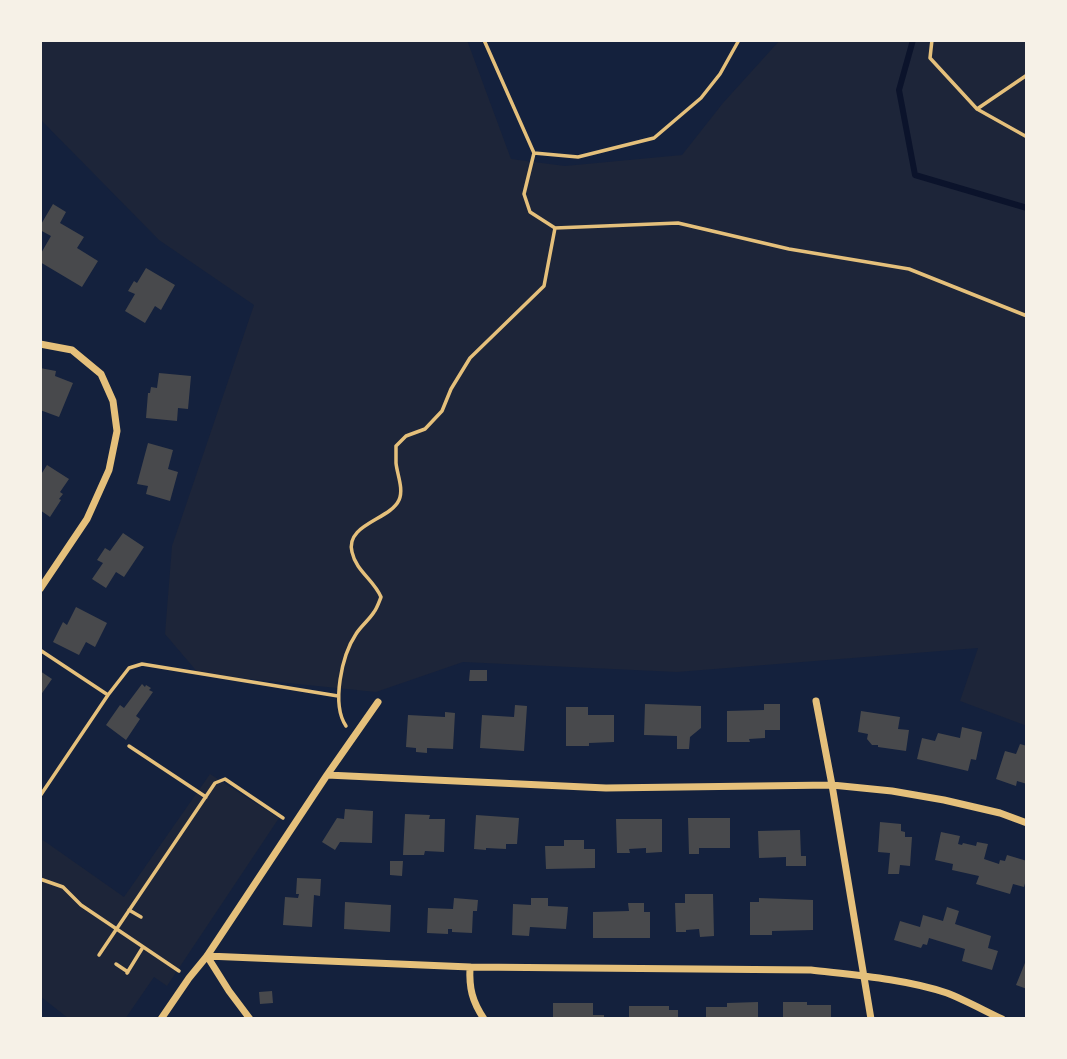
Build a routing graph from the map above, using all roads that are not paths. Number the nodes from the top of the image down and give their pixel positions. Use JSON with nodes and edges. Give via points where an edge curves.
{"nodes":[{"id":1,"x":40,"y":344,"type":"edge"},
{"id":2,"x":40,"y":589,"type":"edge"},
{"id":3,"x":816,"y":701,"type":"dead end"},
{"id":4,"x":378,"y":702,"type":"dead end"},
{"id":5,"x":327,"y":775,"type":"junction"},
{"id":6,"x":832,"y":785,"type":"junction"},
{"id":7,"x":1027,"y":823,"type":"edge"},
{"id":8,"x":207,"y":956,"type":"junction"},
{"id":9,"x":470,"y":967,"type":"junction"},
{"id":10,"x":863,"y":976,"type":"junction"},
{"id":11,"x":161,"y":1019,"type":"edge"},
{"id":12,"x":250,"y":1019,"type":"edge"},
{"id":13,"x":484,"y":1019,"type":"edge"},
{"id":14,"x":871,"y":1019,"type":"edge"},
{"id":15,"x":1002,"y":1019,"type":"edge"}],
"edges":[{"from":1,"to":2,"type":"street","via":[[72,350],[101,374],[113,401],[117,432],[109,470],[87,519]]},
{"from":3,"to":6,"type":"street"},
{"from":4,"to":5,"type":"street"},
{"from":5,"to":6,"type":"street","via":[[606,788]]},
{"from":5,"to":8,"type":"street"},
{"from":6,"to":7,"type":"street","via":[[944,800]]},
{"from":6,"to":10,"type":"street"},
{"from":8,"to":9,"type":"street"},
{"from":8,"to":11,"type":"street"},
{"from":8,"to":12,"type":"street"},
{"from":9,"to":10,"type":"street","via":[[811,970]]},
{"from":9,"to":13,"type":"street","via":[[469,987]]},
{"from":10,"to":14,"type":"street"},
{"from":10,"to":15,"type":"street","via":[[946,993]]}]}
